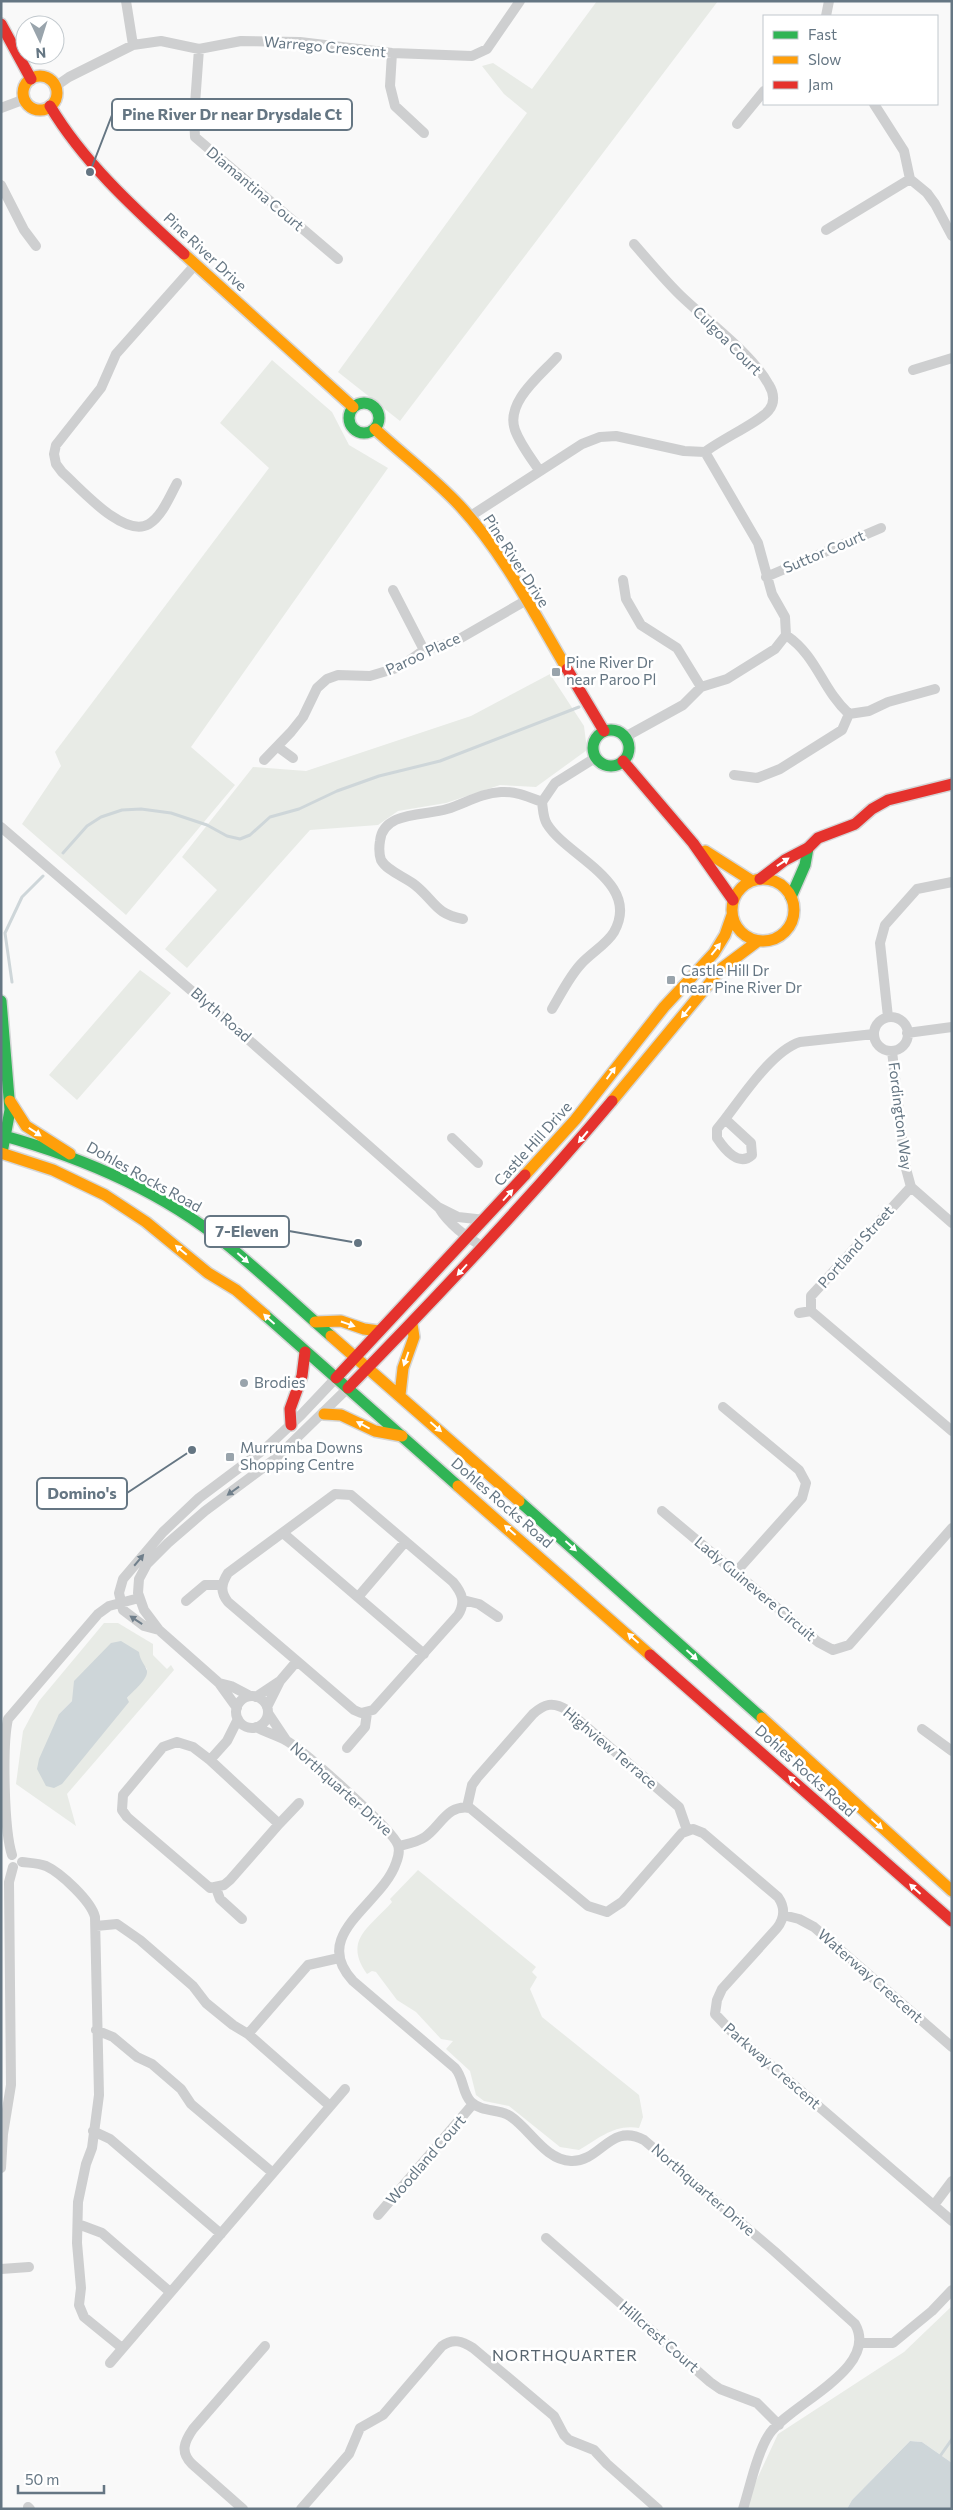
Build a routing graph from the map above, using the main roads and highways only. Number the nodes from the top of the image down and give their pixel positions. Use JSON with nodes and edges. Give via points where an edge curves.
{"nodes":[{"id":1,"x":1,"y":24,"type":"edge"},
{"id":2,"x":31,"y":79,"type":"junction"},
{"id":3,"x":50,"y":106,"type":"junction"},
{"id":4,"x":353,"y":407,"type":"junction"},
{"id":5,"x":375,"y":429,"type":"junction"},
{"id":6,"x":604,"y":731,"type":"junction"},
{"id":7,"x":623,"y":761,"type":"junction"},
{"id":8,"x":952,"y":784,"type":"edge"},
{"id":9,"x":693,"y":843,"type":"junction"},
{"id":10,"x":808,"y":848,"type":"junction"},
{"id":11,"x":756,"y":880,"type":"junction"},
{"id":12,"x":791,"y":897,"type":"junction"},
{"id":13,"x":733,"y":900,"type":"junction"},
{"id":14,"x":732,"y":914,"type":"junction"},
{"id":15,"x":758,"y":941,"type":"junction"},
{"id":16,"x":1,"y":1001,"type":"edge"},
{"id":17,"x":10,"y":1101,"type":"junction"},
{"id":18,"x":4,"y":1135,"type":"edge"},
{"id":19,"x":2,"y":1153,"type":"edge"},
{"id":20,"x":70,"y":1154,"type":"junction"},
{"id":21,"x":315,"y":1322,"type":"junction"},
{"id":22,"x":412,"y":1324,"type":"junction"},
{"id":23,"x":379,"y":1331,"type":"junction"},
{"id":24,"x":305,"y":1352,"type":"junction"},
{"id":25,"x":355,"y":1358,"type":"junction"},
{"id":26,"x":368,"y":1369,"type":"junction"},
{"id":27,"x":336,"y":1378,"type":"junction"},
{"id":28,"x":348,"y":1388,"type":"junction"},
{"id":29,"x":400,"y":1395,"type":"junction"},
{"id":30,"x":324,"y":1414,"type":"road end"},
{"id":31,"x":291,"y":1425,"type":"road end"},
{"id":32,"x":403,"y":1436,"type":"junction"},
{"id":33,"x":952,"y":1891,"type":"edge"},
{"id":34,"x":952,"y":1921,"type":"edge"}],
"edges":[{"from":1,"to":2,"type":"main road"},
{"from":2,"to":3,"type":"main road","via":[[45,76],[56,86],[57,97]]},
{"from":2,"to":3,"type":"main road","via":[[24,88],[25,99],[36,109]]},
{"from":3,"to":4,"type":"main road","name":"Pine River Drive","via":[[65,132],[98,170],[194,265]]},
{"from":4,"to":5,"type":"main road","via":[[349,416],[355,430],[365,433]]},
{"from":4,"to":5,"type":"main road","via":[[369,403],[377,409],[380,420]]},
{"from":5,"to":6,"type":"main road","name":"Pine River Drive","via":[[421,468],[469,517],[507,570]]},
{"from":6,"to":7,"type":"main road","via":[[615,730],[625,737],[629,747]]},
{"from":6,"to":7,"type":"main road","via":[[592,746],[595,758],[608,766]]},
{"from":7,"to":9,"type":"main road"},
{"from":8,"to":10,"type":"main road","via":[[888,800],[855,824],[818,838]]},
{"from":9,"to":11,"type":"main road","via":[[729,868]]},
{"from":9,"to":13,"type":"main road"},
{"from":11,"to":10,"type":"main road","one_way":true},
{"from":10,"to":12,"type":"main road","via":[[805,865]]},
{"from":11,"to":12,"type":"main road","via":[[778,883]]},
{"from":11,"to":13,"type":"main road","via":[[744,886]]},
{"from":12,"to":15,"type":"main road","via":[[794,906],[791,925],[777,938]]},
{"from":13,"to":14,"type":"main road"},
{"from":14,"to":15,"type":"main road","via":[[740,932]]},
{"from":23,"to":14,"type":"main road","name":"Castle Hill Drive","one_way":true,"via":[[575,1120],[664,1007],[714,953]]},
{"from":15,"to":22,"type":"main road","name":"Castle Hill Drive","one_way":true,"via":[[722,968],[567,1155]]},
{"from":16,"to":17,"type":"main road"},
{"from":17,"to":18,"type":"main road","via":[[10,1117]]},
{"from":17,"to":20,"type":"main road","one_way":true,"via":[[26,1126]]},
{"from":18,"to":19,"type":"main road"},
{"from":18,"to":20,"type":"main road","name":"Dohles Rocks Road"},
{"from":24,"to":19,"type":"main road","name":"Dohles Rocks Road","one_way":true,"via":[[236,1290],[208,1273],[126,1207],[75,1179]]},
{"from":20,"to":21,"type":"main road","name":"Dohles Rocks Road","one_way":true,"via":[[135,1186],[199,1224]]},
{"from":21,"to":23,"type":"main road","one_way":true,"via":[[341,1321]]},
{"from":21,"to":25,"type":"main road","name":"Dohles Rocks Road"},
{"from":22,"to":26,"type":"main road","name":"Castle Hill Drive"},
{"from":22,"to":29,"type":"main road","one_way":true,"via":[[414,1337],[402,1374]]},
{"from":23,"to":25,"type":"main road","name":"Castle Hill Drive"},
{"from":24,"to":27,"type":"main road","name":"Dohles Rocks Road"},
{"from":24,"to":31,"type":"main road","via":[[302,1376],[290,1409]]},
{"from":25,"to":26,"type":"main road","name":"Dohles Rocks Road"},
{"from":25,"to":27,"type":"main road","name":"Castle Hill Drive"},
{"from":26,"to":28,"type":"main road","name":"Castle Hill Drive"},
{"from":26,"to":29,"type":"main road","name":"Dohles Rocks Road"},
{"from":27,"to":28,"type":"main road","name":"Dohles Rocks Road"},
{"from":28,"to":32,"type":"main road","name":"Dohles Rocks Road"},
{"from":29,"to":33,"type":"main road","name":"Dohles Rocks Road","one_way":true,"via":[[650,1616]]},
{"from":32,"to":30,"type":"main road","one_way":true,"via":[[375,1431],[341,1415]]},
{"from":34,"to":32,"type":"main road","name":"Dohles Rocks Road","one_way":true}]}
